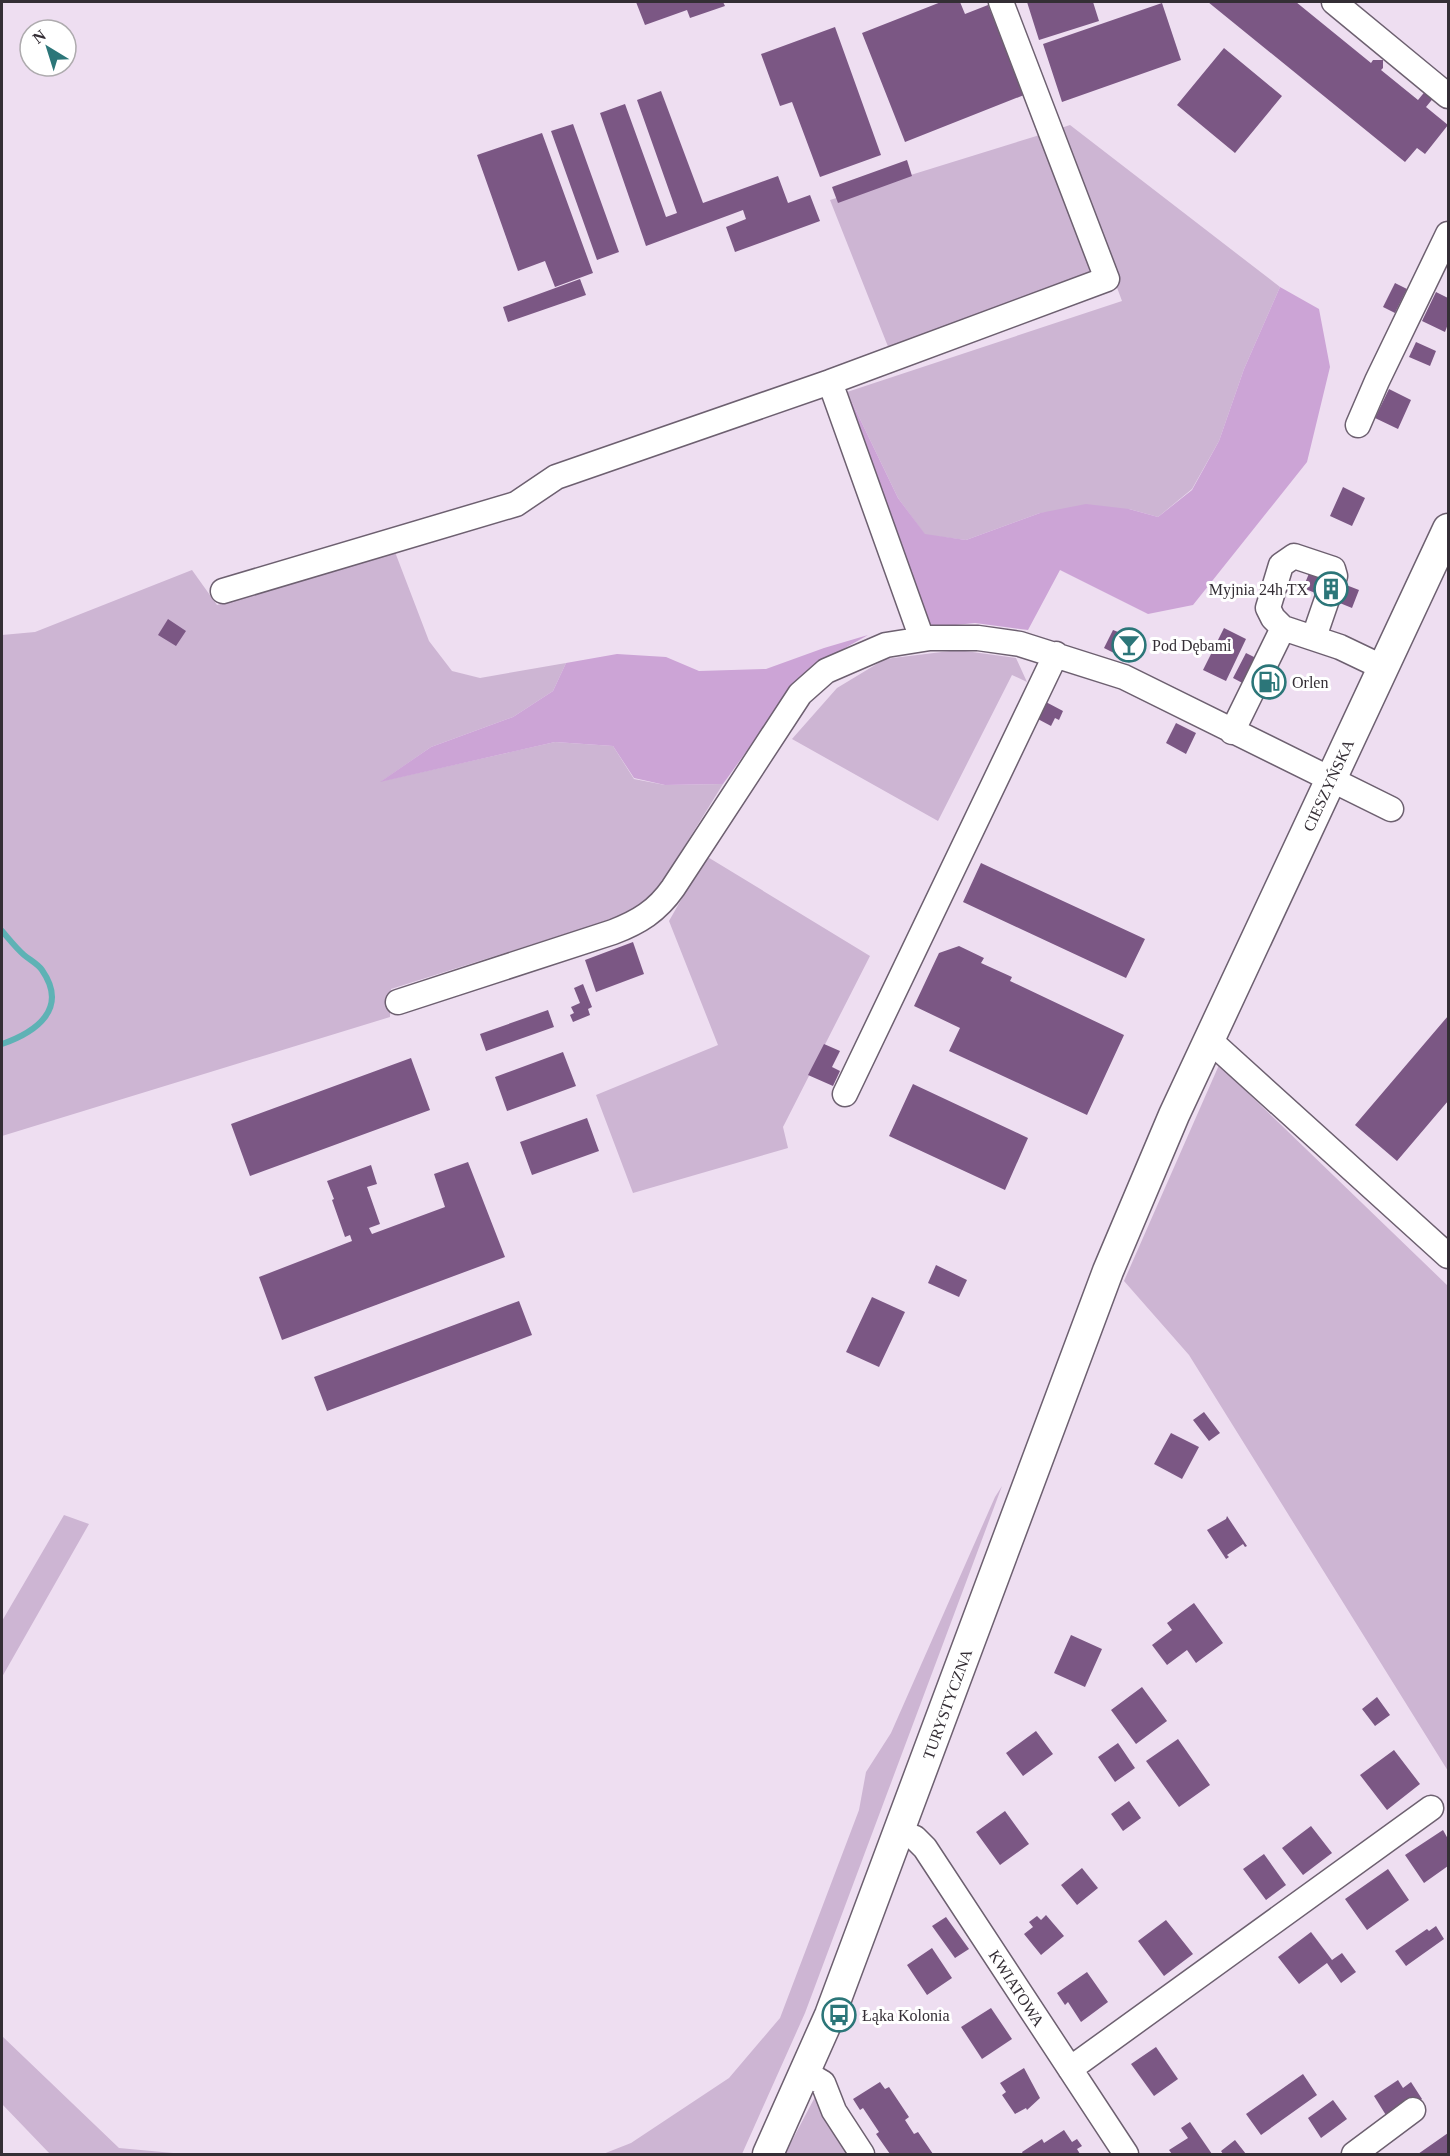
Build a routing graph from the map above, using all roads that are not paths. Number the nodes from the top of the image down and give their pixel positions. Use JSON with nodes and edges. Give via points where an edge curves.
{"nodes":[{"id":1,"x":1001,"y":2,"type":"edge"},
{"id":2,"x":1334,"y":2,"type":"edge"},
{"id":3,"x":1449,"y":96,"type":"edge"},
{"id":4,"x":1449,"y":234,"type":"edge"},
{"id":5,"x":830,"y":382,"type":"junction"},
{"id":6,"x":1358,"y":425,"type":"dead end"},
{"id":7,"x":1449,"y":529,"type":"edge"},
{"id":8,"x":223,"y":591,"type":"dead end"},
{"id":9,"x":1283,"y":628,"type":"junction"},
{"id":10,"x":1314,"y":637,"type":"junction"},
{"id":11,"x":922,"y":639,"type":"junction"},
{"id":12,"x":1056,"y":654,"type":"junction"},
{"id":13,"x":1384,"y":668,"type":"junction"},
{"id":14,"x":1232,"y":732,"type":"junction"},
{"id":15,"x":1331,"y":780,"type":"junction"},
{"id":16,"x":1391,"y":809,"type":"dead end"},
{"id":17,"x":398,"y":1002,"type":"dead end"},
{"id":18,"x":1209,"y":1041,"type":"junction"},
{"id":19,"x":845,"y":1094,"type":"dead end"},
{"id":20,"x":1117,"y":1249,"type":"joint"},
{"id":21,"x":1449,"y":1256,"type":"edge"},
{"id":22,"x":1431,"y":1808,"type":"dead end"},
{"id":23,"x":900,"y":1832,"type":"junction"},
{"id":24,"x":1070,"y":2069,"type":"junction"},
{"id":25,"x":806,"y":2073,"type":"junction"},
{"id":26,"x":1413,"y":2110,"type":"dead end"},
{"id":27,"x":768,"y":2154,"type":"edge"},
{"id":28,"x":862,"y":2154,"type":"edge"},
{"id":29,"x":1126,"y":2154,"type":"edge"},
{"id":30,"x":1354,"y":2154,"type":"edge"}],
"edges":[{"from":1,"to":5,"type":"street","via":[[1107,279]]},
{"from":2,"to":3,"type":"street"},
{"from":4,"to":6,"type":"street"},
{"from":5,"to":8,"type":"street","via":[[556,477],[516,504]]},
{"from":5,"to":11,"type":"street"},
{"from":7,"to":13,"type":"main road","name":"CIESZYŃSKA"},
{"from":9,"to":10,"type":"street"},
{"from":9,"to":10,"type":"street","via":[[1268,608],[1281,565],[1294,556],[1333,569],[1335,576]]},
{"from":9,"to":14,"type":"street"},
{"from":10,"to":13,"type":"street"},
{"from":11,"to":12,"type":"street","via":[[978,638]]},
{"from":11,"to":17,"type":"street","via":[[886,645],[825,671],[811,682],[662,904],[647,916],[613,932]]},
{"from":12,"to":14,"type":"street","via":[[1124,677]]},
{"from":12,"to":19,"type":"street"},
{"from":13,"to":15,"type":"main road","name":"CIESZYŃSKA"},
{"from":14,"to":15,"type":"street"},
{"from":15,"to":16,"type":"street"},
{"from":15,"to":18,"type":"main road","name":"CIESZYŃSKA"},
{"from":18,"to":20,"type":"main road","name":"CIESZYŃSKA"},
{"from":18,"to":21,"type":"street"},
{"from":20,"to":23,"type":"main road","name":"TURYSTYCZNA"},
{"from":22,"to":24,"type":"street"},
{"from":23,"to":24,"type":"street","name":"KWIATOWA","via":[[915,1838],[925,1848]]},
{"from":23,"to":25,"type":"main road","name":"TURYSTYCZNA"},
{"from":24,"to":29,"type":"street","name":"KWIATOWA"},
{"from":25,"to":27,"type":"main road","name":"TURYSTYCZNA"},
{"from":25,"to":28,"type":"street","via":[[824,2083],[834,2111]]},
{"from":26,"to":30,"type":"street"}]}
